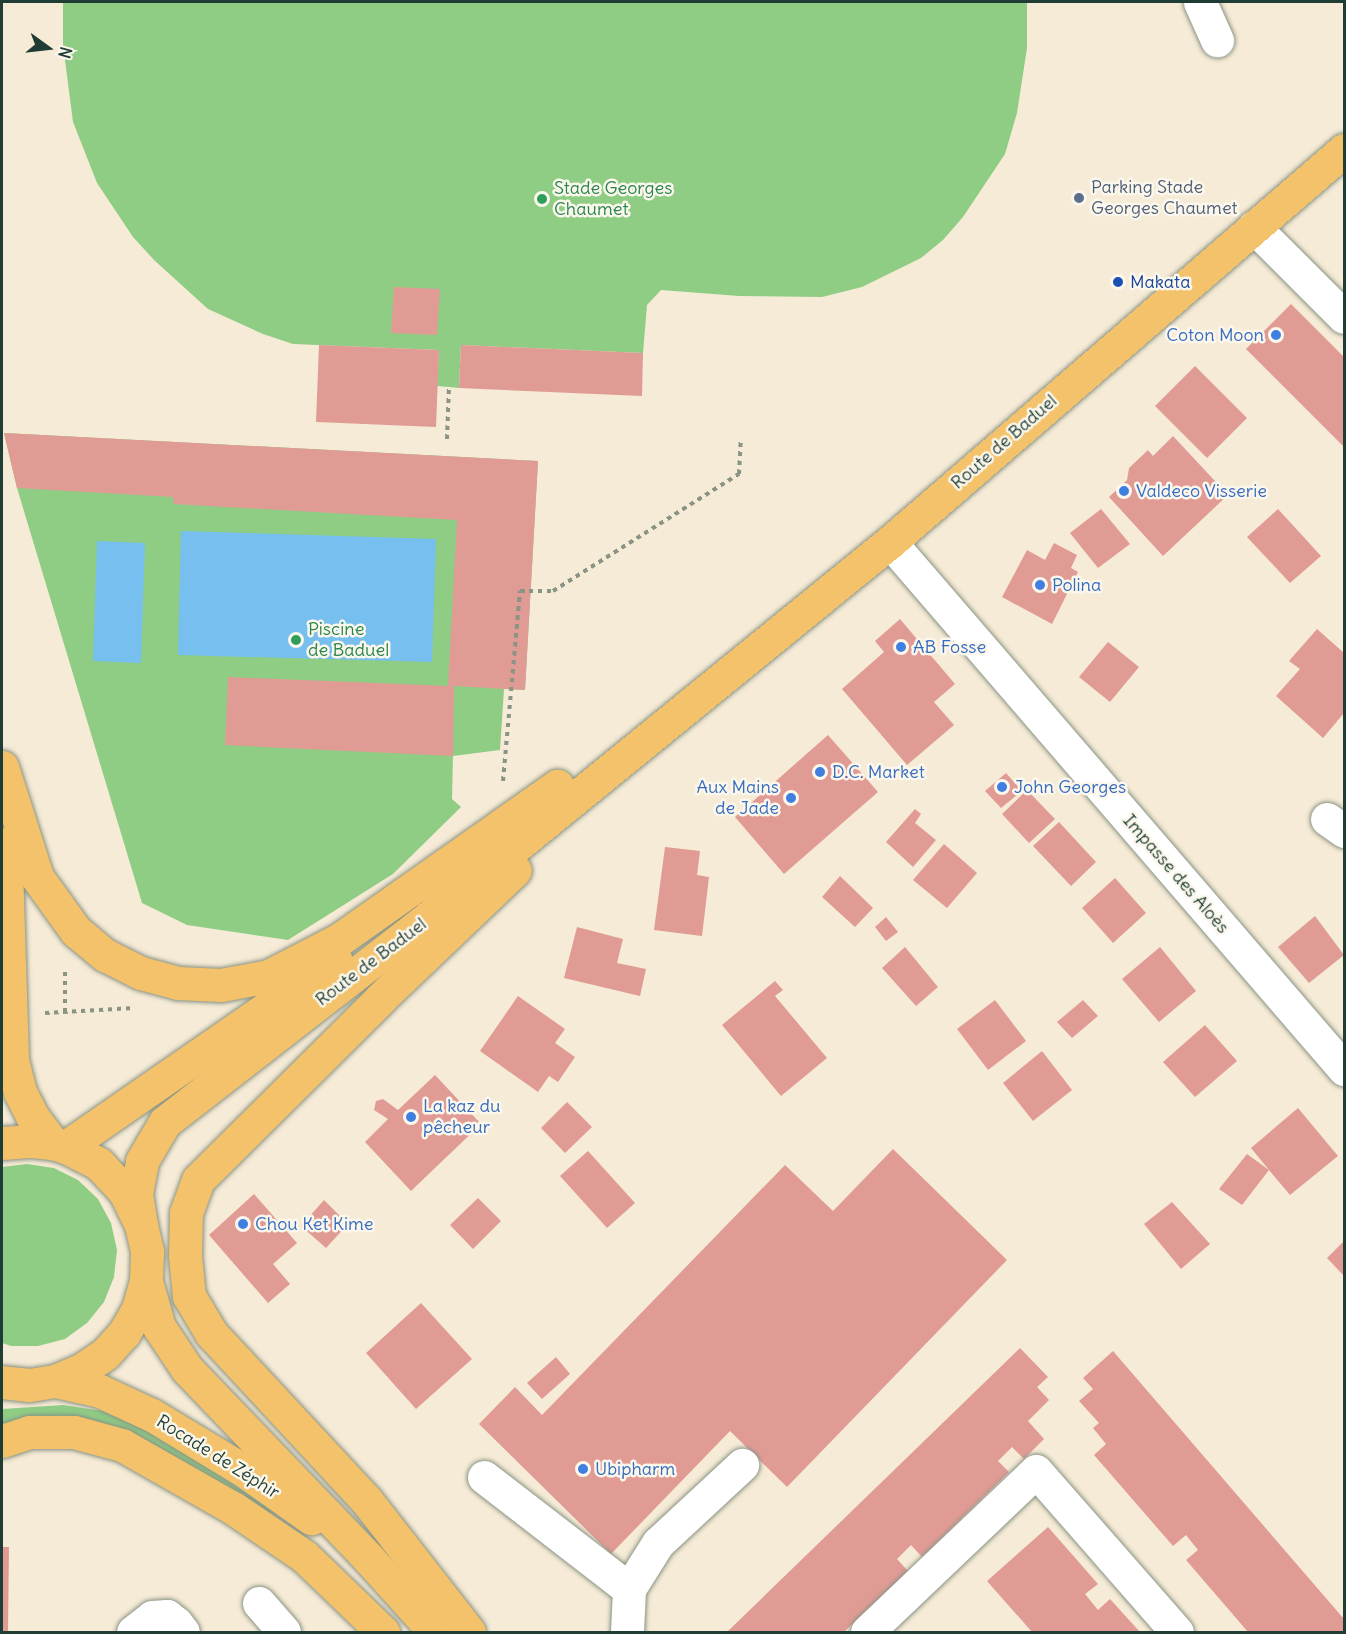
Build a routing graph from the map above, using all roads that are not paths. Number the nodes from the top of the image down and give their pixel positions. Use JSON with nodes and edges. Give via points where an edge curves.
{"nodes":[{"id":1,"x":1200,"y":2,"type":"edge"},
{"id":2,"x":1217,"y":40,"type":"dead end"},
{"id":3,"x":1344,"y":150,"type":"edge"},
{"id":4,"x":1254,"y":227,"type":"junction"},
{"id":5,"x":1344,"y":317,"type":"edge"},
{"id":6,"x":890,"y":542,"type":"junction"},
{"id":7,"x":659,"y":728,"type":"junction"},
{"id":8,"x":2,"y":767,"type":"edge"},
{"id":9,"x":2,"y":844,"type":"edge"},
{"id":10,"x":1344,"y":1069,"type":"edge"},
{"id":11,"x":2,"y":1143,"type":"edge"},
{"id":12,"x":59,"y":1145,"type":"junction"},
{"id":13,"x":141,"y":1225,"type":"junction"},
{"id":14,"x":146,"y":1281,"type":"junction"},
{"id":15,"x":55,"y":1381,"type":"junction"},
{"id":16,"x":2,"y":1383,"type":"edge"},
{"id":17,"x":2,"y":1441,"type":"edge"},
{"id":18,"x":742,"y":1465,"type":"dead end"},
{"id":19,"x":484,"y":1477,"type":"dead end"},
{"id":20,"x":369,"y":1559,"type":"junction"},
{"id":21,"x":629,"y":1589,"type":"junction"},
{"id":22,"x":259,"y":1603,"type":"dead end"},
{"id":23,"x":133,"y":1632,"type":"edge"},
{"id":24,"x":183,"y":1632,"type":"edge"},
{"id":25,"x":284,"y":1632,"type":"edge"},
{"id":26,"x":382,"y":1632,"type":"edge"},
{"id":27,"x":435,"y":1632,"type":"edge"},
{"id":28,"x":469,"y":1632,"type":"edge"},
{"id":29,"x":627,"y":1632,"type":"edge"},
{"id":30,"x":867,"y":1632,"type":"edge"},
{"id":31,"x":1177,"y":1632,"type":"edge"}],
"edges":[{"from":1,"to":2,"type":"street"},
{"from":3,"to":4,"type":"main road","name":"Route de Baduel"},
{"from":4,"to":5,"type":"street"},
{"from":4,"to":6,"type":"main road","name":"Route de Baduel"},
{"from":6,"to":7,"type":"main road","name":"Route de Baduel"},
{"from":6,"to":10,"type":"street","name":"Impasse des Aloès"},
{"from":7,"to":8,"type":"main road","via":[[573,775],[340,939],[268,976],[221,985],[178,983],[141,974],[105,955],[76,931],[37,877]]},
{"from":7,"to":12,"type":"main road","name":"Route de Baduel","via":[[259,1016]]},
{"from":7,"to":13,"type":"main road","name":"Route de Baduel","via":[[423,922],[165,1122],[142,1161],[136,1193]]},
{"from":7,"to":28,"type":"main road","via":[[198,1180],[186,1213],[189,1296],[212,1332],[367,1501]]},
{"from":9,"to":12,"type":"main road","via":[[12,1060],[20,1092],[32,1116]]},
{"from":11,"to":12,"type":"main road","via":[[32,1141]]},
{"from":12,"to":13,"type":"main road","via":[[99,1164],[125,1191]]},
{"from":13,"to":14,"type":"main road","via":[[147,1252]]},
{"from":14,"to":15,"type":"main road","via":[[138,1309],[124,1334],[81,1371]]},
{"from":14,"to":20,"type":"main road","name":"Rocade de Zéphir","via":[[159,1327],[187,1369]]},
{"from":15,"to":16,"type":"main road","via":[[29,1385]]},
{"from":15,"to":20,"type":"main road","name":"Rocade de Zéphir","via":[[100,1391],[152,1415],[246,1472]]},
{"from":17,"to":26,"type":"main road","via":[[29,1432],[74,1432],[122,1445],[233,1508],[304,1556]]},
{"from":18,"to":21,"type":"street","via":[[658,1543]]},
{"from":19,"to":21,"type":"street"},
{"from":20,"to":27,"type":"main road","name":"Rocade de Zéphir"},
{"from":21,"to":29,"type":"street"},
{"from":22,"to":25,"type":"street"},
{"from":23,"to":24,"type":"street","via":[[152,1617],[167,1616]]},
{"from":30,"to":31,"type":"street","via":[[1036,1471]]}]}
